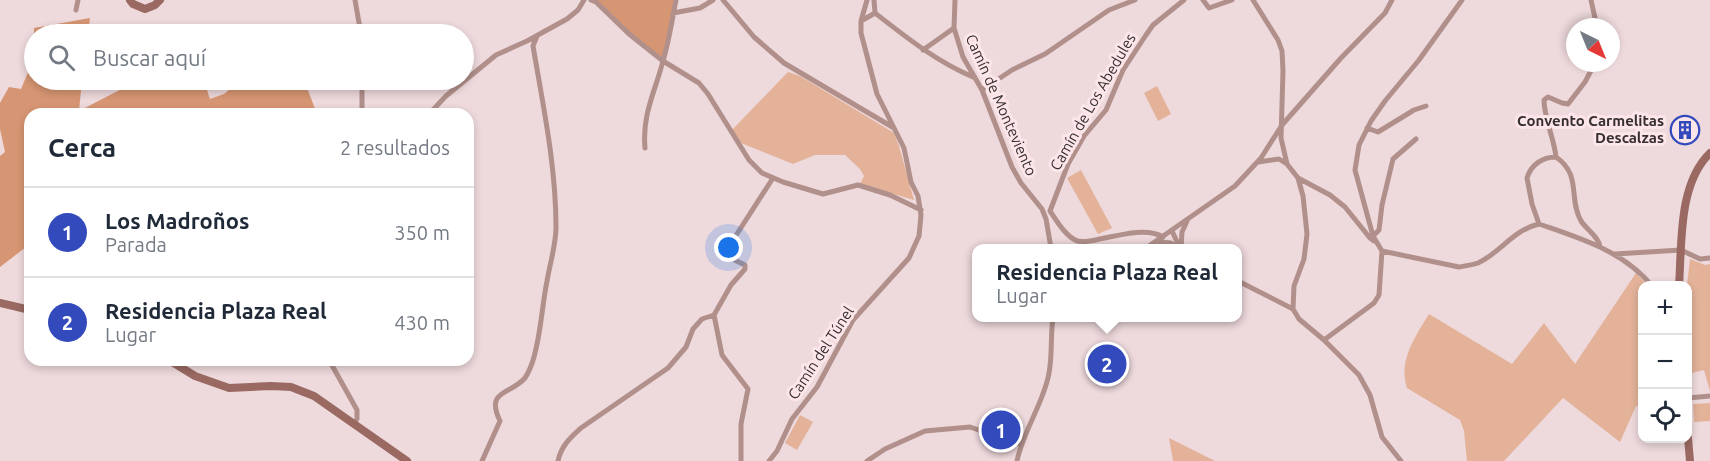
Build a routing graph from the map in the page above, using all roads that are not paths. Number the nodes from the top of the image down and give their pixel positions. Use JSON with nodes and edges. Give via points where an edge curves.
{"nodes":[{"id":1,"x":78,"y":0,"type":"edge"},
{"id":2,"x":130,"y":0,"type":"edge"},
{"id":3,"x":160,"y":0,"type":"edge"},
{"id":4,"x":355,"y":0,"type":"edge"},
{"id":5,"x":584,"y":0,"type":"edge"},
{"id":6,"x":591,"y":0,"type":"edge"},
{"id":7,"x":676,"y":0,"type":"edge"},
{"id":8,"x":713,"y":0,"type":"edge"},
{"id":9,"x":723,"y":0,"type":"edge"},
{"id":10,"x":867,"y":0,"type":"edge"},
{"id":11,"x":874,"y":0,"type":"edge"},
{"id":12,"x":955,"y":0,"type":"edge"},
{"id":13,"x":1135,"y":0,"type":"edge"},
{"id":14,"x":1184,"y":0,"type":"edge"},
{"id":15,"x":1203,"y":0,"type":"edge"},
{"id":16,"x":1232,"y":0,"type":"edge"},
{"id":17,"x":1253,"y":0,"type":"edge"},
{"id":18,"x":1392,"y":0,"type":"edge"},
{"id":19,"x":1462,"y":0,"type":"edge"},
{"id":20,"x":1591,"y":0,"type":"edge"},
{"id":21,"x":76,"y":10,"type":"dead end"},
{"id":22,"x":673,"y":13,"type":"junction"},
{"id":23,"x":876,"y":13,"type":"junction"},
{"id":24,"x":1595,"y":18,"type":"edge"},
{"id":25,"x":861,"y":21,"type":"junction"},
{"id":26,"x":360,"y":24,"type":"edge"},
{"id":27,"x":954,"y":28,"type":"junction"},
{"id":28,"x":537,"y":36,"type":"junction"},
{"id":29,"x":923,"y":50,"type":"junction"},
{"id":30,"x":663,"y":61,"type":"junction"},
{"id":31,"x":1590,"y":72,"type":"edge"},
{"id":32,"x":474,"y":73,"type":"edge"},
{"id":33,"x":974,"y":78,"type":"junction"},
{"id":34,"x":362,"y":90,"type":"edge"},
{"id":35,"x":453,"y":90,"type":"edge"},
{"id":36,"x":982,"y":90,"type":"junction"},
{"id":37,"x":1426,"y":106,"type":"dead end"},
{"id":38,"x":362,"y":108,"type":"edge"},
{"id":39,"x":435,"y":108,"type":"edge"},
{"id":40,"x":1282,"y":125,"type":"junction"},
{"id":41,"x":1367,"y":128,"type":"junction"},
{"id":42,"x":895,"y":129,"type":"junction"},
{"id":43,"x":1416,"y":139,"type":"dead end"},
{"id":44,"x":645,"y":148,"type":"dead end"},
{"id":45,"x":1710,"y":153,"type":"edge"},
{"id":46,"x":1556,"y":158,"type":"junction"},
{"id":47,"x":1258,"y":162,"type":"junction"},
{"id":48,"x":1287,"y":164,"type":"junction"},
{"id":49,"x":773,"y":178,"type":"junction"},
{"id":50,"x":1298,"y":178,"type":"junction"},
{"id":51,"x":921,"y":210,"type":"junction"},
{"id":52,"x":1187,"y":219,"type":"junction"},
{"id":53,"x":1539,"y":224,"type":"junction"},
{"id":54,"x":1172,"y":231,"type":"junction"},
{"id":55,"x":1373,"y":236,"type":"junction"},
{"id":56,"x":1163,"y":237,"type":"junction"},
{"id":57,"x":1376,"y":242,"type":"junction"},
{"id":58,"x":1157,"y":243,"type":"joint"},
{"id":59,"x":1050,"y":244,"type":"edge"},
{"id":60,"x":1172,"y":244,"type":"edge"},
{"id":61,"x":1177,"y":244,"type":"edge"},
{"id":62,"x":1180,"y":244,"type":"edge"},
{"id":63,"x":1600,"y":247,"type":"junction"},
{"id":64,"x":1681,"y":250,"type":"junction"},
{"id":65,"x":1382,"y":251,"type":"junction"},
{"id":66,"x":1615,"y":254,"type":"junction"},
{"id":67,"x":1710,"y":258,"type":"edge"},
{"id":68,"x":1648,"y":281,"type":"edge"},
{"id":69,"x":1679,"y":281,"type":"edge"},
{"id":70,"x":1242,"y":283,"type":"edge"},
{"id":71,"x":0,"y":303,"type":"edge"},
{"id":72,"x":24,"y":309,"type":"edge"},
{"id":73,"x":1293,"y":309,"type":"junction"},
{"id":74,"x":714,"y":315,"type":"junction"},
{"id":75,"x":1053,"y":322,"type":"edge"},
{"id":76,"x":1324,"y":340,"type":"junction"},
{"id":77,"x":179,"y":366,"type":"edge"},
{"id":78,"x":332,"y":366,"type":"edge"},
{"id":79,"x":1710,"y":396,"type":"edge"},
{"id":80,"x":1692,"y":398,"type":"edge"},
{"id":81,"x":353,"y":424,"type":"junction"},
{"id":82,"x":1688,"y":443,"type":"edge"},
{"id":83,"x":1020,"y":444,"type":"junction"},
{"id":84,"x":777,"y":451,"type":"junction"},
{"id":85,"x":408,"y":461,"type":"edge"},
{"id":86,"x":482,"y":461,"type":"edge"},
{"id":87,"x":558,"y":461,"type":"edge"},
{"id":88,"x":741,"y":461,"type":"edge"},
{"id":89,"x":769,"y":461,"type":"edge"},
{"id":90,"x":777,"y":461,"type":"edge"},
{"id":91,"x":867,"y":461,"type":"edge"},
{"id":92,"x":1017,"y":461,"type":"edge"},
{"id":93,"x":1401,"y":461,"type":"edge"},
{"id":94,"x":1690,"y":461,"type":"edge"}],
"edges":[{"from":1,"to":21,"type":"street"},
{"from":2,"to":3,"type":"street","via":[[145,9]]},
{"from":4,"to":26,"type":"street"},
{"from":5,"to":28,"type":"street","via":[[567,19]]},
{"from":6,"to":30,"type":"street"},
{"from":7,"to":22,"type":"street"},
{"from":8,"to":22,"type":"street","via":[[692,11]]},
{"from":9,"to":42,"type":"street","via":[[754,37],[784,63]]},
{"from":10,"to":25,"type":"street"},
{"from":11,"to":23,"type":"street"},
{"from":12,"to":27,"type":"street","name":"Camín de Monteviento"},
{"from":13,"to":36,"type":"street","via":[[1109,10],[1045,54]]},
{"from":14,"to":56,"type":"street","name":"Camín de Los Abedules","via":[[1153,24],[1123,70],[1106,110],[1084,136],[1068,164],[1050,212],[1076,241],[1135,233]]},
{"from":15,"to":16,"type":"street","via":[[1209,8]]},
{"from":17,"to":40,"type":"street","via":[[1281,51]]},
{"from":18,"to":40,"type":"street","via":[[1385,13]]},
{"from":19,"to":41,"type":"street"},
{"from":20,"to":24,"type":"street"},
{"from":22,"to":30,"type":"street"},
{"from":23,"to":25,"type":"street"},
{"from":23,"to":29,"type":"street"},
{"from":25,"to":42,"type":"street","name":"Camín del Túnel","via":[[877,94]]},
{"from":27,"to":29,"type":"street"},
{"from":27,"to":33,"type":"street","name":"Camín de Monteviento"},
{"from":28,"to":32,"type":"street","via":[[496,55]]},
{"from":28,"to":86,"type":"street","via":[[533,46],[551,152],[555,240],[534,358],[523,379],[494,403],[500,421]]},
{"from":29,"to":33,"type":"street"},
{"from":30,"to":44,"type":"street","via":[[649,100]]},
{"from":30,"to":49,"type":"street","via":[[699,83],[749,160]]},
{"from":31,"to":46,"type":"street","via":[[1568,104],[1548,97],[1544,100]]},
{"from":33,"to":36,"type":"street","name":"Camín de Monteviento"},
{"from":34,"to":38,"type":"street"},
{"from":35,"to":39,"type":"street"},
{"from":36,"to":59,"type":"street","name":"Camín de Monteviento","via":[[1012,167],[1042,209]]},
{"from":37,"to":41,"type":"street","via":[[1378,132]]},
{"from":40,"to":47,"type":"street"},
{"from":40,"to":48,"type":"street"},
{"from":41,"to":55,"type":"street","via":[[1359,145],[1355,170]]},
{"from":42,"to":51,"type":"street","name":"Camín del Túnel"},
{"from":43,"to":55,"type":"street","via":[[1393,159],[1379,230]]},
{"from":45,"to":64,"type":"street","via":[[1694,174],[1687,192]]},
{"from":46,"to":53,"type":"street","via":[[1542,159],[1527,178]]},
{"from":46,"to":63,"type":"street","via":[[1574,180],[1575,205]]},
{"from":47,"to":48,"type":"street","via":[[1279,159]]},
{"from":47,"to":52,"type":"street","via":[[1235,186]]},
{"from":48,"to":50,"type":"street"},
{"from":49,"to":51,"type":"street","via":[[823,194],[858,185]]},
{"from":49,"to":74,"type":"street","via":[[726,250],[726,256],[745,265],[745,269]]},
{"from":50,"to":57,"type":"street","via":[[1338,201]]},
{"from":50,"to":73,"type":"street","via":[[1307,234],[1304,259],[1294,286]]},
{"from":51,"to":84,"type":"street","name":"Camín del Túnel","via":[[919,236],[909,258],[853,320],[817,387],[792,419]]},
{"from":52,"to":54,"type":"street"},
{"from":52,"to":62,"type":"street"},
{"from":53,"to":63,"type":"street"},
{"from":53,"to":65,"type":"street","via":[[1527,226],[1479,262],[1459,267]]},
{"from":54,"to":56,"type":"street"},
{"from":54,"to":61,"type":"street"},
{"from":55,"to":57,"type":"street"},
{"from":56,"to":58,"type":"street"},
{"from":57,"to":65,"type":"street"},
{"from":58,"to":60,"type":"street"},
{"from":63,"to":66,"type":"street"},
{"from":64,"to":66,"type":"street"},
{"from":64,"to":67,"type":"street","via":[[1700,259]]},
{"from":64,"to":69,"type":"street"},
{"from":65,"to":76,"type":"street","via":[[1379,295],[1374,303]]},
{"from":66,"to":68,"type":"street"},
{"from":70,"to":73,"type":"street"},
{"from":71,"to":72,"type":"street"},
{"from":73,"to":76,"type":"street"},
{"from":74,"to":87,"type":"street","via":[[693,329],[686,347],[668,368],[575,433],[560,450]]},
{"from":74,"to":88,"type":"street","via":[[722,355],[748,389],[741,424]]},
{"from":75,"to":83,"type":"street","via":[[1048,379]]},
{"from":76,"to":93,"type":"street","via":[[1359,375],[1370,395],[1382,436]]},
{"from":77,"to":81,"type":"street","via":[[229,388],[291,387],[314,396]]},
{"from":78,"to":81,"type":"street","via":[[357,410]]},
{"from":79,"to":80,"type":"street"},
{"from":81,"to":85,"type":"street"},
{"from":82,"to":94,"type":"street"},
{"from":83,"to":91,"type":"street","via":[[970,427],[924,431]]},
{"from":83,"to":92,"type":"street"},
{"from":84,"to":89,"type":"street"},
{"from":84,"to":90,"type":"street"}]}
